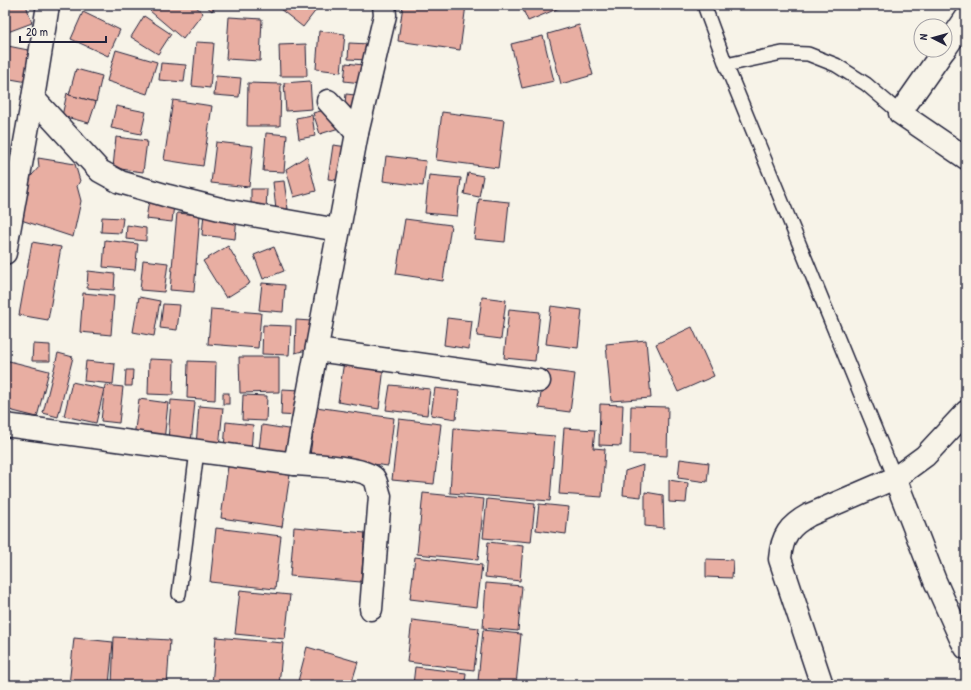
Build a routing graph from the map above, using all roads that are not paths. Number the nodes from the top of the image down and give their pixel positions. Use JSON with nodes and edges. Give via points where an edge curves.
{"nodes":[{"id":1,"x":48,"y":5,"type":"edge"},
{"id":2,"x":384,"y":5,"type":"edge"},
{"id":3,"x":704,"y":5,"type":"edge"},
{"id":4,"x":966,"y":18,"type":"edge"},
{"id":5,"x":953,"y":36,"type":"edge"},
{"id":6,"x":938,"y":58,"type":"edge"},
{"id":7,"x":726,"y":65,"type":"junction"},
{"id":8,"x":33,"y":98,"type":"junction"},
{"id":9,"x":328,"y":101,"type":"dead end"},
{"id":10,"x":900,"y":113,"type":"junction"},
{"id":11,"x":357,"y":134,"type":"junction"},
{"id":12,"x":966,"y":158,"type":"edge"},
{"id":13,"x":338,"y":230,"type":"junction"},
{"id":14,"x":5,"y":253,"type":"edge"},
{"id":15,"x":317,"y":350,"type":"junction"},
{"id":16,"x":539,"y":381,"type":"dead end"},
{"id":17,"x":966,"y":412,"type":"edge"},
{"id":18,"x":5,"y":425,"type":"edge"},
{"id":19,"x":197,"y":451,"type":"junction"},
{"id":20,"x":295,"y":464,"type":"junction"},
{"id":21,"x":895,"y":478,"type":"junction"},
{"id":22,"x":179,"y":594,"type":"dead end"},
{"id":23,"x":371,"y":609,"type":"dead end"},
{"id":24,"x":966,"y":648,"type":"edge"},
{"id":25,"x":822,"y":685,"type":"edge"}],
"edges":[{"from":1,"to":8,"type":"street"},
{"from":2,"to":11,"type":"street","via":[[386,15]]},
{"from":3,"to":7,"type":"lane"},
{"from":4,"to":5,"type":"street"},
{"from":6,"to":10,"type":"street"},
{"from":7,"to":10,"type":"lane","via":[[782,53],[808,54],[836,65],[866,84]]},
{"from":7,"to":21,"type":"lane"},
{"from":8,"to":13,"type":"street","via":[[100,171],[120,182],[224,210]]},
{"from":8,"to":14,"type":"street"},
{"from":9,"to":11,"type":"street"},
{"from":10,"to":12,"type":"street"},
{"from":11,"to":13,"type":"street"},
{"from":13,"to":15,"type":"street"},
{"from":15,"to":16,"type":"street"},
{"from":15,"to":20,"type":"street"},
{"from":17,"to":21,"type":"street","via":[[925,456]]},
{"from":18,"to":19,"type":"street"},
{"from":19,"to":20,"type":"street"},
{"from":19,"to":22,"type":"lane"},
{"from":20,"to":23,"type":"street","via":[[356,470],[375,479],[380,496]]},
{"from":21,"to":24,"type":"street","via":[[935,581]]},
{"from":21,"to":25,"type":"street","via":[[796,522],[787,532],[781,548],[780,559]]}]}
